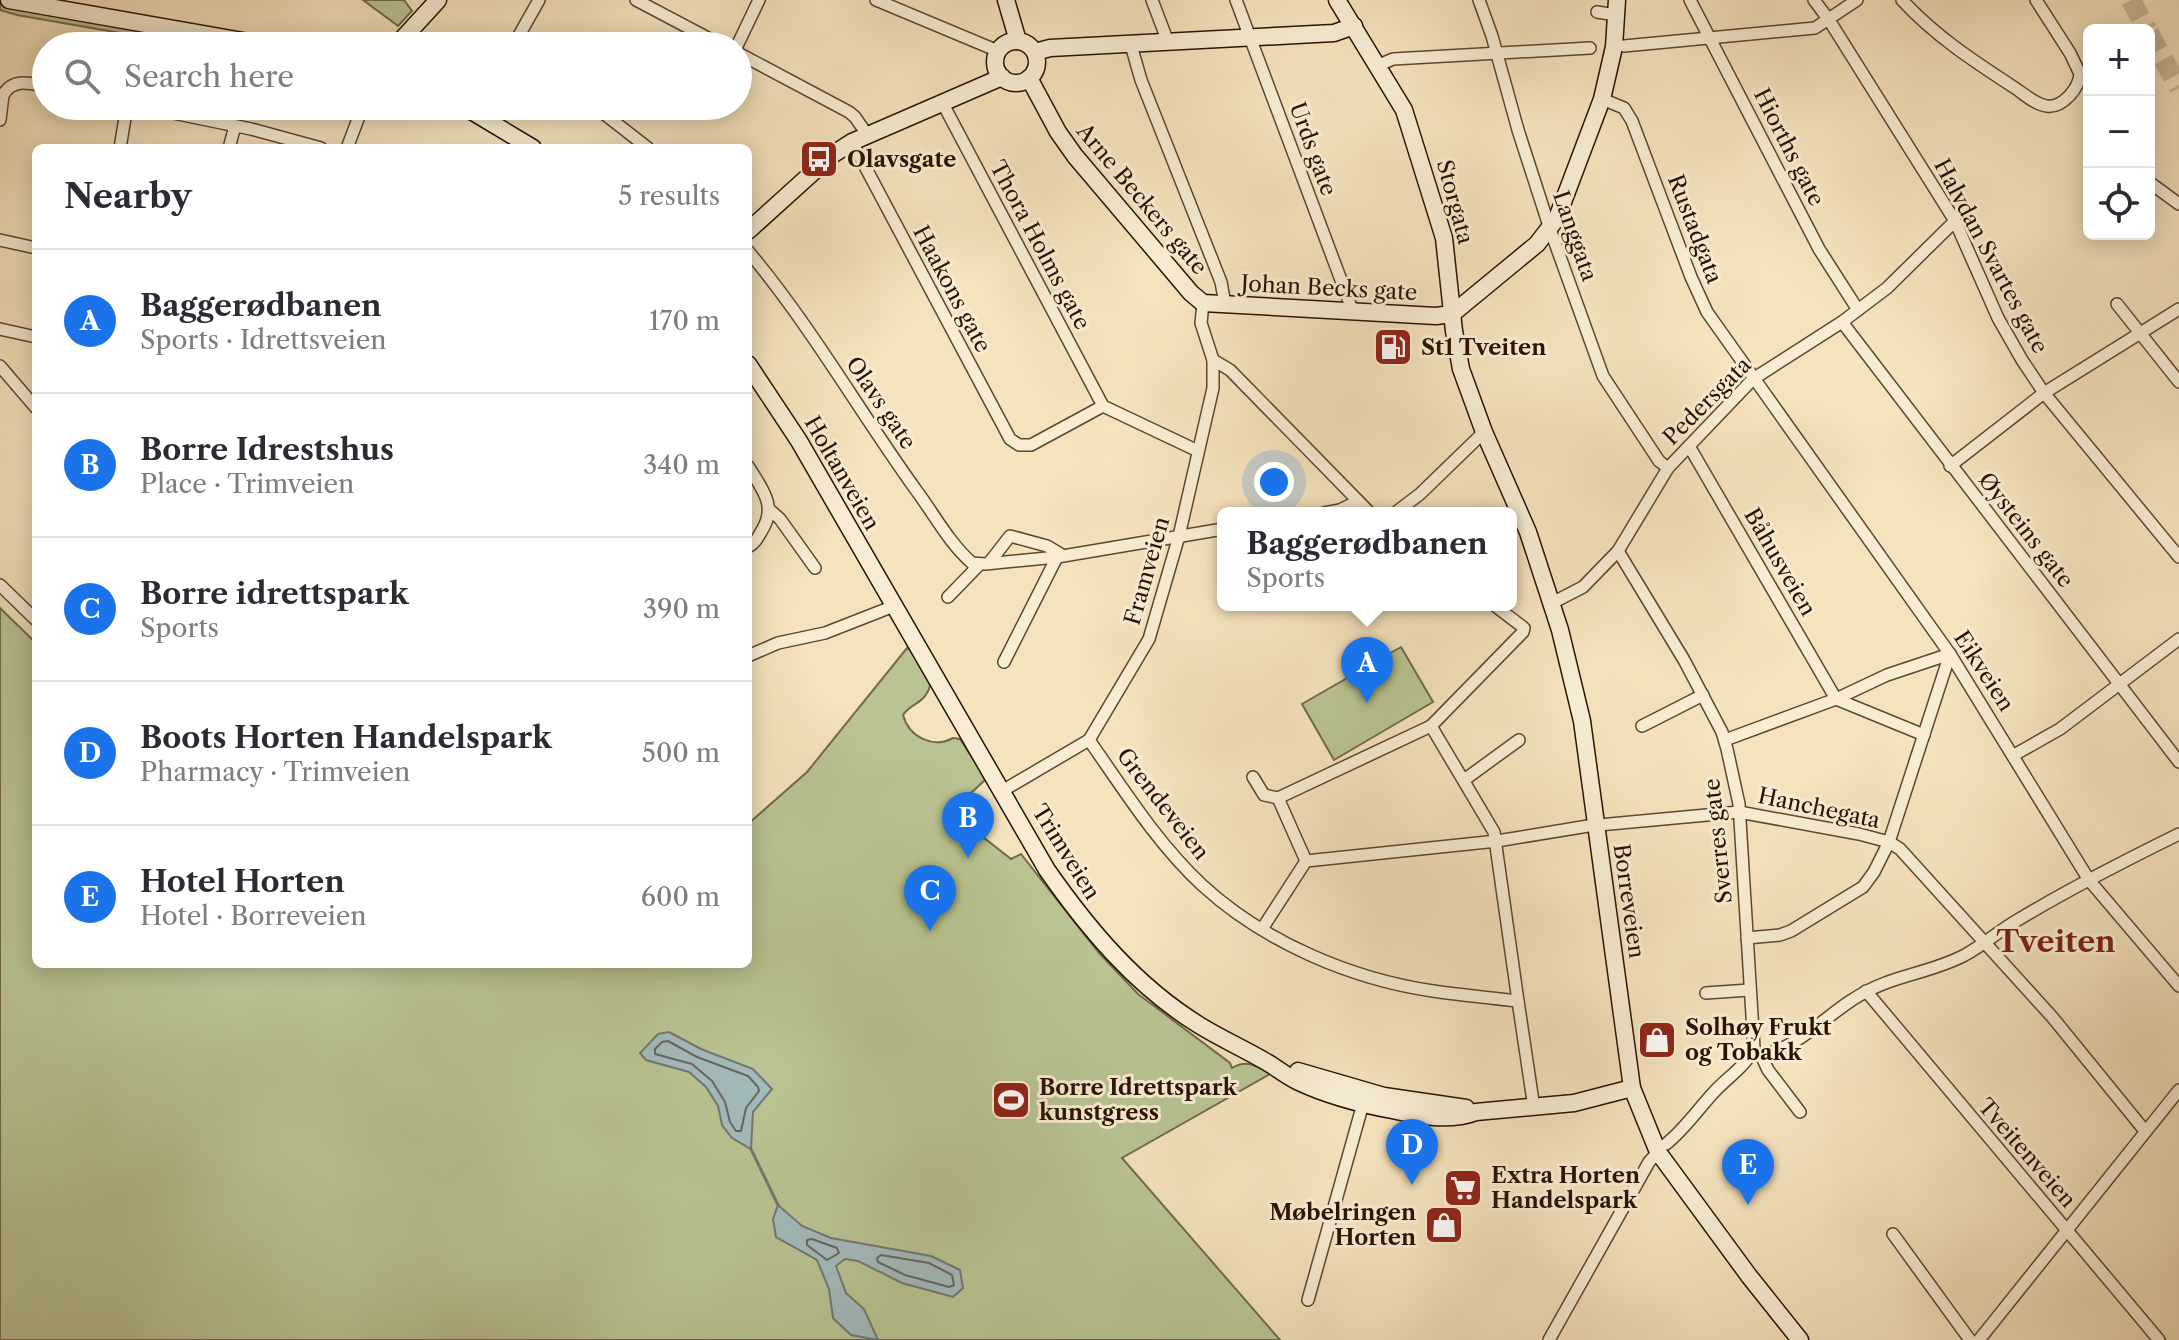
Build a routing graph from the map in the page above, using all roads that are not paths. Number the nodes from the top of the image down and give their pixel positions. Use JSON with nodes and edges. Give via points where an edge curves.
{"nodes":[{"id":1,"x":9,"y":0,"type":"edge"},
{"id":2,"x":438,"y":0,"type":"edge"},
{"id":3,"x":539,"y":0,"type":"edge"},
{"id":4,"x":636,"y":0,"type":"edge"},
{"id":5,"x":759,"y":0,"type":"edge"},
{"id":6,"x":876,"y":0,"type":"edge"},
{"id":7,"x":1006,"y":0,"type":"edge"},
{"id":8,"x":1152,"y":0,"type":"edge"},
{"id":9,"x":1236,"y":0,"type":"edge"},
{"id":10,"x":1337,"y":0,"type":"edge"},
{"id":11,"x":1479,"y":0,"type":"edge"},
{"id":12,"x":1690,"y":0,"type":"edge"},
{"id":13,"x":1814,"y":0,"type":"edge"},
{"id":14,"x":1857,"y":0,"type":"edge"},
{"id":15,"x":1902,"y":0,"type":"edge"},
{"id":16,"x":2036,"y":0,"type":"edge"},
{"id":17,"x":1617,"y":8,"type":"edge"},
{"id":18,"x":1597,"y":12,"type":"dead end"},
{"id":19,"x":1829,"y":20,"type":"junction"},
{"id":20,"x":1354,"y":26,"type":"junction"},
{"id":21,"x":191,"y":32,"type":"edge"},
{"id":22,"x":409,"y":32,"type":"edge"},
{"id":23,"x":521,"y":32,"type":"edge"},
{"id":24,"x":697,"y":32,"type":"edge"},
{"id":25,"x":744,"y":32,"type":"edge"},
{"id":26,"x":1251,"y":38,"type":"junction"},
{"id":27,"x":1710,"y":39,"type":"junction"},
{"id":28,"x":1018,"y":41,"type":"junction"},
{"id":29,"x":1168,"y":42,"type":"junction"},
{"id":30,"x":1131,"y":45,"type":"junction"},
{"id":31,"x":1624,"y":46,"type":"dead end"},
{"id":32,"x":1590,"y":48,"type":"dead end"},
{"id":33,"x":998,"y":51,"type":"junction"},
{"id":34,"x":1035,"y":52,"type":"junction"},
{"id":35,"x":1496,"y":53,"type":"junction"},
{"id":36,"x":752,"y":60,"type":"edge"},
{"id":37,"x":1379,"y":65,"type":"junction"},
{"id":38,"x":1002,"y":77,"type":"junction"},
{"id":39,"x":1029,"y":78,"type":"junction"},
{"id":40,"x":32,"y":84,"type":"edge"},
{"id":41,"x":1,"y":95,"type":"edge"},
{"id":42,"x":1602,"y":99,"type":"junction"},
{"id":43,"x":942,"y":102,"type":"junction"},
{"id":44,"x":0,"y":120,"type":"edge"},
{"id":45,"x":125,"y":120,"type":"edge"},
{"id":46,"x":206,"y":120,"type":"edge"},
{"id":47,"x":358,"y":120,"type":"edge"},
{"id":48,"x":486,"y":120,"type":"edge"},
{"id":49,"x":612,"y":120,"type":"edge"},
{"id":50,"x":235,"y":126,"type":"junction"},
{"id":51,"x":859,"y":138,"type":"junction"},
{"id":52,"x":121,"y":144,"type":"edge"},
{"id":53,"x":230,"y":144,"type":"edge"},
{"id":54,"x":305,"y":144,"type":"edge"},
{"id":55,"x":349,"y":144,"type":"edge"},
{"id":56,"x":526,"y":144,"type":"edge"},
{"id":57,"x":643,"y":144,"type":"edge"},
{"id":58,"x":2155,"y":186,"type":"edge"},
{"id":59,"x":2179,"y":204,"type":"edge"},
{"id":60,"x":1955,"y":221,"type":"junction"},
{"id":61,"x":752,"y":227,"type":"edge"},
{"id":62,"x":1550,"y":229,"type":"junction"},
{"id":63,"x":0,"y":240,"type":"edge"},
{"id":64,"x":32,"y":247,"type":"edge"},
{"id":65,"x":752,"y":256,"type":"edge"},
{"id":66,"x":1203,"y":303,"type":"junction"},
{"id":67,"x":1225,"y":304,"type":"junction"},
{"id":68,"x":2117,"y":304,"type":"dead end"},
{"id":69,"x":2179,"y":309,"type":"edge"},
{"id":70,"x":1858,"y":310,"type":"junction"},
{"id":71,"x":1353,"y":312,"type":"junction"},
{"id":72,"x":1452,"y":314,"type":"junction"},
{"id":73,"x":1842,"y":322,"type":"junction"},
{"id":74,"x":0,"y":329,"type":"edge"},
{"id":75,"x":2138,"y":332,"type":"junction"},
{"id":76,"x":32,"y":336,"type":"edge"},
{"id":77,"x":1213,"y":360,"type":"junction"},
{"id":78,"x":0,"y":366,"type":"edge"},
{"id":79,"x":752,"y":370,"type":"edge"},
{"id":80,"x":1753,"y":379,"type":"junction"},
{"id":81,"x":2179,"y":382,"type":"edge"},
{"id":82,"x":2044,"y":393,"type":"junction"},
{"id":83,"x":32,"y":403,"type":"edge"},
{"id":84,"x":1103,"y":406,"type":"junction"},
{"id":85,"x":1484,"y":432,"type":"junction"},
{"id":86,"x":1689,"y":446,"type":"junction"},
{"id":87,"x":1198,"y":451,"type":"junction"},
{"id":88,"x":1950,"y":466,"type":"junction"},
{"id":89,"x":1668,"y":468,"type":"junction"},
{"id":90,"x":752,"y":472,"type":"edge"},
{"id":91,"x":1358,"y":501,"type":"junction"},
{"id":92,"x":1346,"y":507,"type":"edge"},
{"id":93,"x":1364,"y":507,"type":"edge"},
{"id":94,"x":1403,"y":507,"type":"edge"},
{"id":95,"x":771,"y":511,"type":"junction"},
{"id":96,"x":1217,"y":530,"type":"edge"},
{"id":97,"x":1179,"y":536,"type":"junction"},
{"id":98,"x":752,"y":545,"type":"edge"},
{"id":99,"x":1618,"y":551,"type":"junction"},
{"id":100,"x":1059,"y":556,"type":"junction"},
{"id":101,"x":2179,"y":557,"type":"edge"},
{"id":102,"x":984,"y":563,"type":"junction"},
{"id":103,"x":815,"y":568,"type":"dead end"},
{"id":104,"x":0,"y":585,"type":"edge"},
{"id":105,"x":948,"y":597,"type":"dead end"},
{"id":106,"x":1552,"y":603,"type":"junction"},
{"id":107,"x":894,"y":606,"type":"junction"},
{"id":108,"x":1502,"y":611,"type":"edge"},
{"id":109,"x":32,"y":616,"type":"edge"},
{"id":110,"x":2179,"y":639,"type":"edge"},
{"id":111,"x":752,"y":654,"type":"edge"},
{"id":112,"x":1950,"y":654,"type":"junction"},
{"id":113,"x":1004,"y":662,"type":"dead end"},
{"id":114,"x":2120,"y":684,"type":"junction"},
{"id":115,"x":1703,"y":695,"type":"junction"},
{"id":116,"x":1836,"y":699,"type":"junction"},
{"id":117,"x":1431,"y":726,"type":"junction"},
{"id":118,"x":1642,"y":726,"type":"dead end"},
{"id":119,"x":1924,"y":735,"type":"junction"},
{"id":120,"x":1089,"y":740,"type":"junction"},
{"id":121,"x":1519,"y":740,"type":"dead end"},
{"id":122,"x":1725,"y":740,"type":"junction"},
{"id":123,"x":2014,"y":755,"type":"junction"},
{"id":124,"x":2179,"y":762,"type":"edge"},
{"id":125,"x":1253,"y":777,"type":"dead end"},
{"id":126,"x":1464,"y":780,"type":"junction"},
{"id":127,"x":1002,"y":791,"type":"junction"},
{"id":128,"x":1278,"y":798,"type":"junction"},
{"id":129,"x":1739,"y":812,"type":"junction"},
{"id":130,"x":1596,"y":825,"type":"junction"},
{"id":131,"x":2179,"y":834,"type":"edge"},
{"id":132,"x":1497,"y":841,"type":"junction"},
{"id":133,"x":1889,"y":842,"type":"junction"},
{"id":134,"x":1306,"y":861,"type":"junction"},
{"id":135,"x":2089,"y":880,"type":"junction"},
{"id":136,"x":1262,"y":929,"type":"junction"},
{"id":137,"x":1747,"y":938,"type":"junction"},
{"id":138,"x":1985,"y":941,"type":"junction"},
{"id":139,"x":2179,"y":986,"type":"edge"},
{"id":140,"x":1749,"y":990,"type":"junction"},
{"id":141,"x":1866,"y":991,"type":"junction"},
{"id":142,"x":1706,"y":993,"type":"dead end"},
{"id":143,"x":1518,"y":1001,"type":"junction"},
{"id":144,"x":1756,"y":1054,"type":"junction"},
{"id":145,"x":1632,"y":1088,"type":"junction"},
{"id":146,"x":2179,"y":1090,"type":"edge"},
{"id":147,"x":1364,"y":1098,"type":"junction"},
{"id":148,"x":1534,"y":1108,"type":"junction"},
{"id":149,"x":1800,"y":1112,"type":"dead end"},
{"id":150,"x":2145,"y":1131,"type":"junction"},
{"id":151,"x":1662,"y":1148,"type":"junction"},
{"id":152,"x":2066,"y":1228,"type":"junction"},
{"id":153,"x":1893,"y":1234,"type":"dead end"},
{"id":154,"x":1308,"y":1300,"type":"dead end"},
{"id":155,"x":1549,"y":1340,"type":"edge"},
{"id":156,"x":1800,"y":1340,"type":"edge"},
{"id":157,"x":1970,"y":1340,"type":"edge"},
{"id":158,"x":1979,"y":1340,"type":"edge"},
{"id":159,"x":2159,"y":1340,"type":"edge"}],
"edges":[{"from":1,"to":21,"type":"main road"},
{"from":2,"to":22,"type":"main road"},
{"from":3,"to":23,"type":"street"},
{"from":4,"to":24,"type":"street"},
{"from":5,"to":25,"type":"street"},
{"from":6,"to":33,"type":"street"},
{"from":7,"to":28,"type":"main road"},
{"from":8,"to":29,"type":"street"},
{"from":9,"to":26,"type":"street","name":"Urds gate"},
{"from":10,"to":20,"type":"main road","name":"Storgata"},
{"from":11,"to":35,"type":"street","name":"Langgata"},
{"from":12,"to":27,"type":"street","name":"Hiorths gate"},
{"from":13,"to":19,"type":"street","name":"Halvdan Svartes gate"},
{"from":14,"to":19,"type":"street"},
{"from":15,"to":16,"type":"street","via":[[1970,58],[2043,105],[2058,105],[2080,74]]},
{"from":17,"to":18,"type":"street"},
{"from":17,"to":42,"type":"main road"},
{"from":19,"to":27,"type":"street","via":[[1815,28]]},
{"from":19,"to":60,"type":"street","name":"Halvdan Svartes gate"},
{"from":20,"to":26,"type":"main road","via":[[1334,33]]},
{"from":20,"to":37,"type":"main road","name":"Storgata"},
{"from":26,"to":29,"type":"main road"},
{"from":26,"to":71,"type":"street","name":"Urds gate"},
{"from":27,"to":31,"type":"street"},
{"from":27,"to":70,"type":"street","name":"Hiorths gate","via":[[1819,249]]},
{"from":28,"to":33,"type":"main road"},
{"from":28,"to":34,"type":"main road"},
{"from":29,"to":30,"type":"main road"},
{"from":30,"to":34,"type":"main road"},
{"from":30,"to":67,"type":"street"},
{"from":32,"to":35,"type":"street"},
{"from":33,"to":38,"type":"main road"},
{"from":34,"to":39,"type":"main road","via":[[1037,66]]},
{"from":35,"to":37,"type":"street","via":[[1393,59]]},
{"from":35,"to":62,"type":"street","name":"Langgata"},
{"from":36,"to":51,"type":"street","name":"Haakons gate","via":[[849,112]]},
{"from":37,"to":72,"type":"main road","name":"Storgata","via":[[1404,110],[1430,188],[1444,238]]},
{"from":38,"to":39,"type":"main road","via":[[1016,82]]},
{"from":38,"to":43,"type":"main road"},
{"from":39,"to":66,"type":"main road","name":"Arne Beckers gate","via":[[1075,156]]},
{"from":40,"to":41,"type":"street","via":[[13,84]]},
{"from":41,"to":44,"type":"street"},
{"from":42,"to":62,"type":"main road"},
{"from":42,"to":80,"type":"street","name":"Rustadgata","via":[[1627,111],[1707,312]]},
{"from":43,"to":51,"type":"main road"},
{"from":43,"to":84,"type":"street","name":"Thora Holms gate"},
{"from":45,"to":52,"type":"street"},
{"from":46,"to":50,"type":"street"},
{"from":47,"to":55,"type":"street"},
{"from":48,"to":56,"type":"main road"},
{"from":49,"to":57,"type":"street"},
{"from":50,"to":53,"type":"street"},
{"from":50,"to":54,"type":"street"},
{"from":51,"to":61,"type":"main road","via":[[832,155]]},
{"from":51,"to":84,"type":"street","name":"Haakons gate","via":[[1006,435],[1025,446]]},
{"from":58,"to":59,"type":"street"},
{"from":60,"to":70,"type":"street","name":"Pedersgata"},
{"from":60,"to":82,"type":"street","name":"Halvdan Svartes gate","via":[[1998,318]]},
{"from":62,"to":72,"type":"main road"},
{"from":62,"to":89,"type":"street","name":"Langgata","via":[[1603,376]]},
{"from":63,"to":64,"type":"street"},
{"from":65,"to":102,"type":"street","name":"Olavs gate","via":[[952,542],[972,563]]},
{"from":66,"to":67,"type":"main road","name":"Johan Becks gate"},
{"from":66,"to":77,"type":"street","name":"Framveien","via":[[1201,323]]},
{"from":67,"to":71,"type":"main road","name":"Johan Becks gate"},
{"from":68,"to":75,"type":"street"},
{"from":69,"to":75,"type":"street"},
{"from":70,"to":73,"type":"street","name":"Pedersgata"},
{"from":71,"to":72,"type":"main road","name":"Johan Becks gate"},
{"from":72,"to":85,"type":"main road","name":"Storgata","via":[[1461,369]]},
{"from":73,"to":80,"type":"street","name":"Pedersgata"},
{"from":73,"to":88,"type":"street","name":"Øysteins gate"},
{"from":74,"to":76,"type":"street"},
{"from":75,"to":81,"type":"street"},
{"from":75,"to":82,"type":"street"},
{"from":77,"to":87,"type":"street","name":"Framveien","via":[[1213,388]]},
{"from":77,"to":91,"type":"street","via":[[1230,370]]},
{"from":78,"to":83,"type":"street"},
{"from":79,"to":107,"type":"main road","name":"Holtanveien"},
{"from":80,"to":86,"type":"street","name":"Pedersgata"},
{"from":80,"to":112,"type":"street","name":"Eikveien"},
{"from":82,"to":88,"type":"street"},
{"from":82,"to":101,"type":"street","name":"Halvdan Svartes gate"},
{"from":84,"to":87,"type":"street"},
{"from":85,"to":94,"type":"street"},
{"from":85,"to":106,"type":"main road","name":"Borreveien"},
{"from":86,"to":89,"type":"street","name":"Pedersgata"},
{"from":86,"to":116,"type":"street","name":"Båhusveien"},
{"from":87,"to":97,"type":"street","name":"Framveien"},
{"from":88,"to":114,"type":"street","name":"Øysteins gate"},
{"from":89,"to":99,"type":"street","name":"Pedersgata"},
{"from":90,"to":95,"type":"street"},
{"from":91,"to":92,"type":"street"},
{"from":91,"to":93,"type":"street"},
{"from":95,"to":98,"type":"street"},
{"from":95,"to":103,"type":"street"},
{"from":96,"to":97,"type":"street"},
{"from":97,"to":100,"type":"street"},
{"from":97,"to":120,"type":"street","name":"Framveien","via":[[1149,639]]},
{"from":99,"to":106,"type":"street","name":"Pedersgata","via":[[1583,587]]},
{"from":99,"to":115,"type":"street","name":"Sverres gate"},
{"from":100,"to":102,"type":"street"},
{"from":100,"to":102,"type":"street","via":[[1047,546],[1010,536]]},
{"from":100,"to":113,"type":"street"},
{"from":102,"to":105,"type":"street"},
{"from":104,"to":109,"type":"street"},
{"from":106,"to":130,"type":"main road","name":"Borreveien","via":[[1582,721]]},
{"from":107,"to":111,"type":"street"},
{"from":107,"to":127,"type":"main road","name":"Trimveien"},
{"from":108,"to":117,"type":"street","via":[[1524,628],[1519,638]]},
{"from":110,"to":114,"type":"street"},
{"from":112,"to":116,"type":"street"},
{"from":112,"to":119,"type":"street"},
{"from":112,"to":123,"type":"street","name":"Eikveien"},
{"from":114,"to":123,"type":"street"},
{"from":114,"to":124,"type":"street","name":"Øysteins gate"},
{"from":115,"to":118,"type":"street"},
{"from":115,"to":122,"type":"street","name":"Sverres gate"},
{"from":116,"to":119,"type":"street"},
{"from":116,"to":122,"type":"street"},
{"from":117,"to":126,"type":"street"},
{"from":117,"to":128,"type":"street"},
{"from":119,"to":133,"type":"street"},
{"from":120,"to":127,"type":"street","name":"Framveien"},
{"from":120,"to":136,"type":"street","name":"Grendeveien","via":[[1182,864],[1224,904]]},
{"from":121,"to":126,"type":"street"},
{"from":122,"to":129,"type":"street","name":"Sverres gate"},
{"from":123,"to":135,"type":"street","name":"Eikveien"},
{"from":125,"to":128,"type":"street","via":[[1264,795]]},
{"from":126,"to":132,"type":"street"},
{"from":127,"to":147,"type":"main road","name":"Trimveien","via":[[1047,870],[1120,961],[1183,1014],[1220,1037],[1266,1061]]},
{"from":128,"to":134,"type":"street"},
{"from":129,"to":130,"type":"street","name":"Hanchegata"},
{"from":129,"to":133,"type":"street","name":"Hanchegata"},
{"from":129,"to":137,"type":"street","name":"Sverres gate"},
{"from":130,"to":132,"type":"street","name":"Hanchegata"},
{"from":130,"to":145,"type":"main road","name":"Borreveien"},
{"from":131,"to":135,"type":"street"},
{"from":132,"to":134,"type":"street","name":"Hanchegata"},
{"from":132,"to":143,"type":"street"},
{"from":133,"to":137,"type":"street","via":[[1863,887],[1791,931]]},
{"from":133,"to":138,"type":"street","name":"Hanchegata"},
{"from":134,"to":136,"type":"street"},
{"from":135,"to":138,"type":"street"},
{"from":135,"to":139,"type":"street","name":"Eikveien"},
{"from":136,"to":143,"type":"street","name":"Grendeveien","via":[[1335,965],[1384,981]]},
{"from":137,"to":140,"type":"street","name":"Sverres gate"},
{"from":138,"to":141,"type":"street","via":[[1947,963]]},
{"from":138,"to":150,"type":"street","name":"Hanchegata"},
{"from":140,"to":142,"type":"street"},
{"from":140,"to":144,"type":"street","name":"Sverres gate"},
{"from":141,"to":144,"type":"street","via":[[1787,1045]]},
{"from":141,"to":152,"type":"street","name":"Tveitenveien"},
{"from":143,"to":148,"type":"street"},
{"from":144,"to":149,"type":"street"},
{"from":144,"to":151,"type":"street"},
{"from":145,"to":148,"type":"main road","name":"Trimveien"},
{"from":145,"to":151,"type":"main road","name":"Borreveien"},
{"from":146,"to":150,"type":"street"},
{"from":147,"to":148,"type":"main road","name":"Trimveien","via":[[1476,1112]]},
{"from":147,"to":154,"type":"street"},
{"from":150,"to":152,"type":"street"},
{"from":151,"to":155,"type":"street","via":[[1649,1162]]},
{"from":151,"to":156,"type":"main road","name":"Borreveien","via":[[1749,1276]]},
{"from":152,"to":158,"type":"street"},
{"from":152,"to":159,"type":"street","name":"Tveitenveien"},
{"from":153,"to":157,"type":"street"}]}
